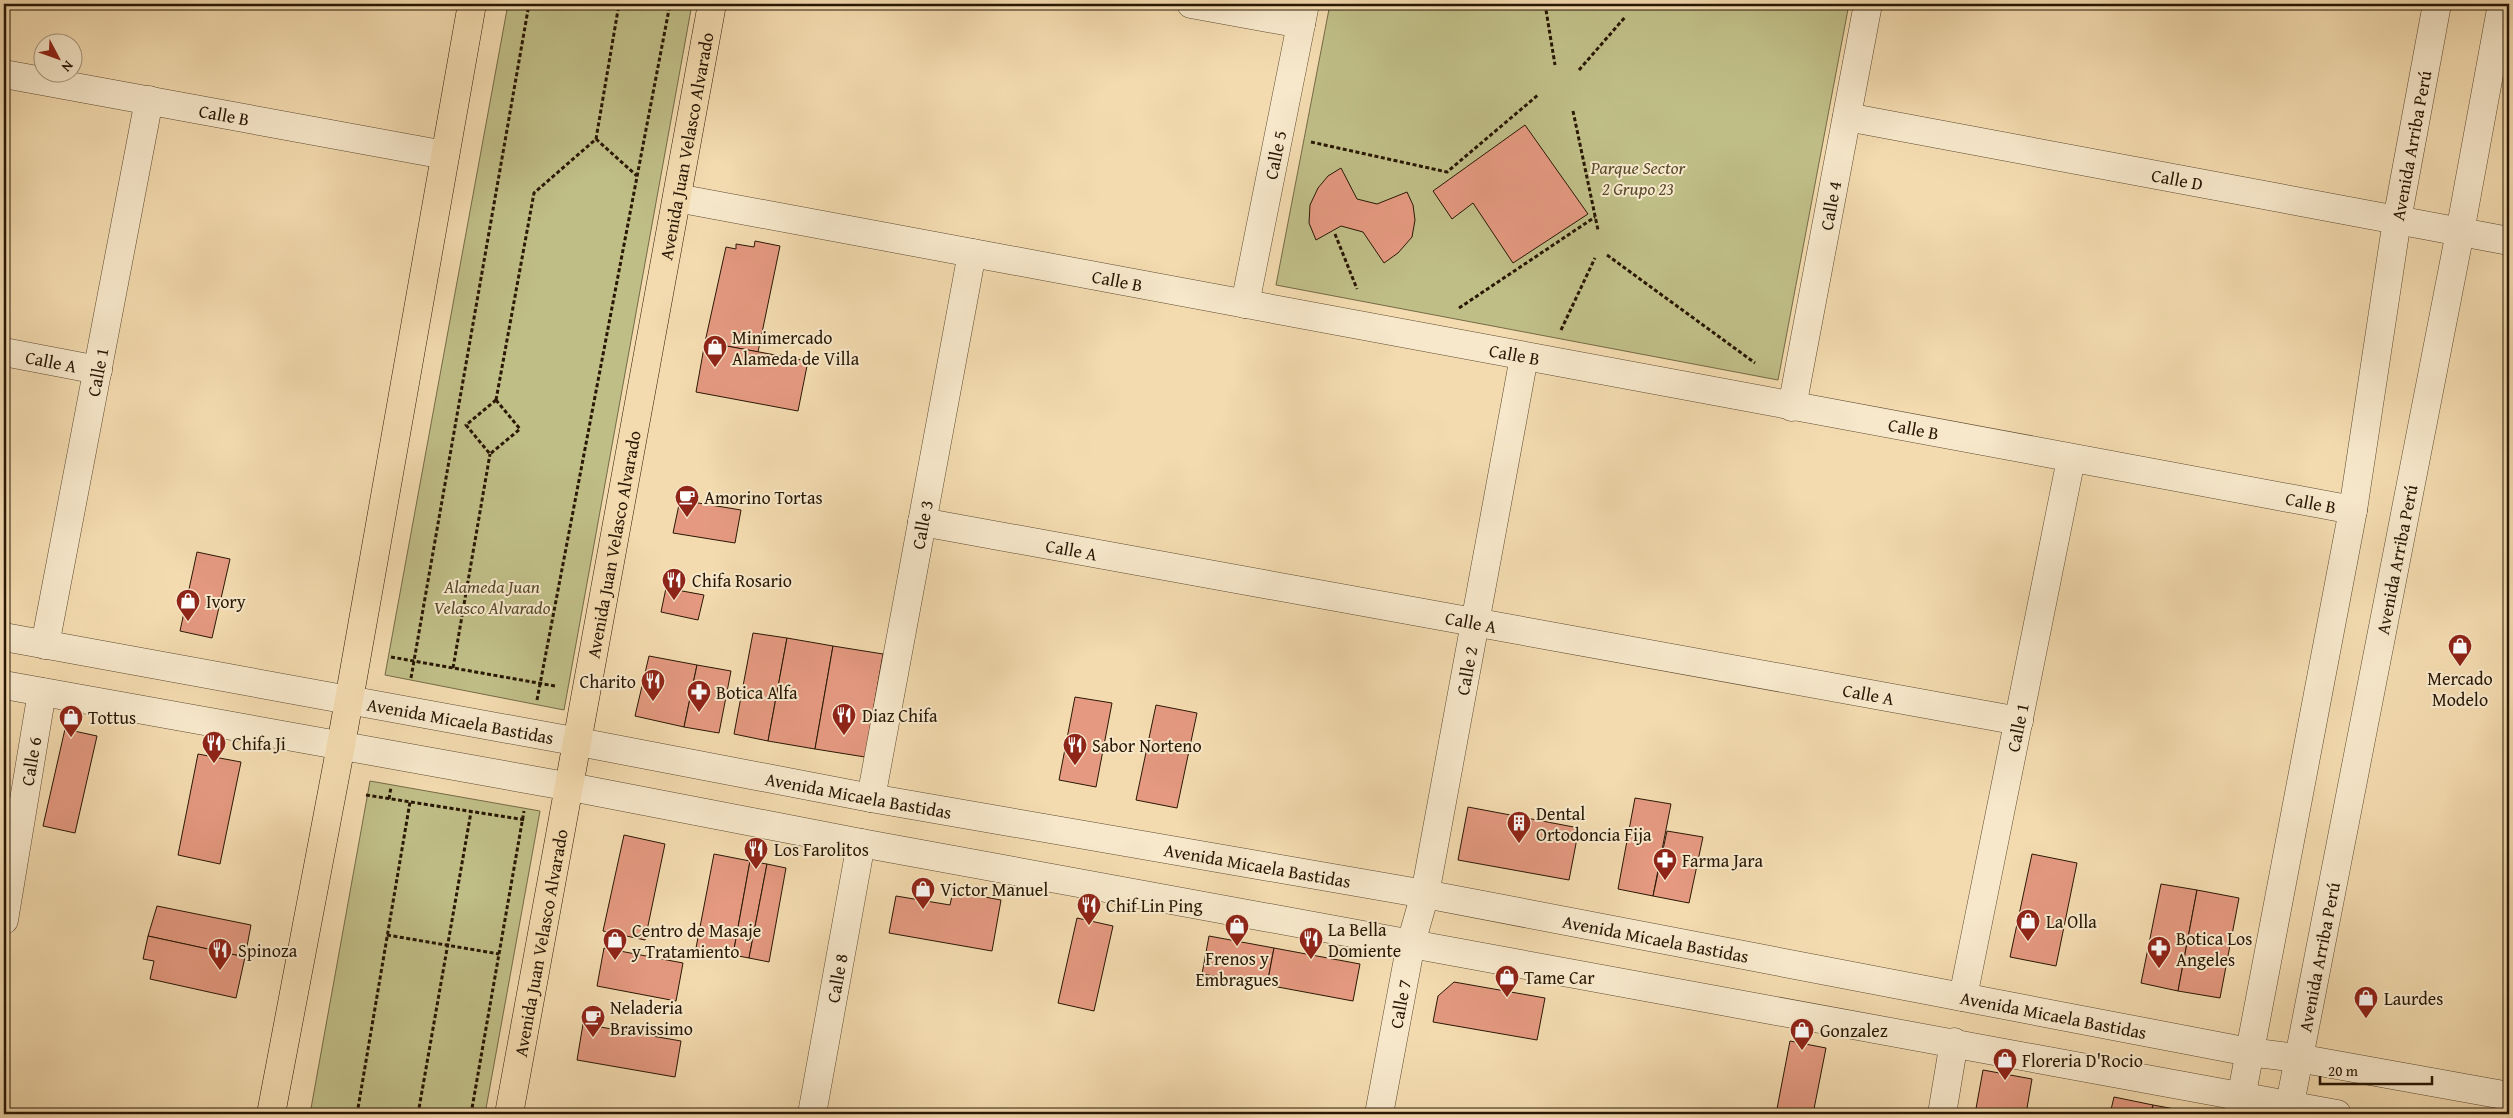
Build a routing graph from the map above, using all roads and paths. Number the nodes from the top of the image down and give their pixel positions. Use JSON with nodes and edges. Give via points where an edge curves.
{"nodes":[{"id":1,"x":472,"y":4,"type":"edge"},
{"id":2,"x":529,"y":4,"type":"edge"},
{"id":3,"x":619,"y":4,"type":"edge"},
{"id":4,"x":670,"y":4,"type":"edge"},
{"id":5,"x":712,"y":4,"type":"edge"},
{"id":6,"x":1191,"y":4,"type":"edge"},
{"id":7,"x":1545,"y":4,"type":"edge"},
{"id":8,"x":1868,"y":4,"type":"edge"},
{"id":9,"x":2437,"y":4,"type":"edge"},
{"id":10,"x":2502,"y":4,"type":"edge"},
{"id":11,"x":1303,"y":14,"type":"edge"},
{"id":12,"x":1626,"y":16,"type":"dead end"},
{"id":13,"x":1555,"y":65,"type":"dead end"},
{"id":14,"x":1578,"y":70,"type":"dead end"},
{"id":15,"x":4,"y":74,"type":"edge"},
{"id":16,"x":1538,"y":95,"type":"dead end"},
{"id":17,"x":149,"y":100,"type":"junction"},
{"id":18,"x":1573,"y":111,"type":"dead end"},
{"id":19,"x":1847,"y":117,"type":"junction"},
{"id":20,"x":1312,"y":133,"type":"dead end"},
{"id":21,"x":596,"y":139,"type":"junction"},
{"id":22,"x":1310,"y":142,"type":"junction"},
{"id":23,"x":1308,"y":152,"type":"dead end"},
{"id":24,"x":445,"y":155,"type":"junction"},
{"id":25,"x":637,"y":176,"type":"junction"},
{"id":26,"x":676,"y":198,"type":"junction"},
{"id":27,"x":1595,"y":217,"type":"junction"},
{"id":28,"x":2397,"y":220,"type":"junction"},
{"id":29,"x":1598,"y":230,"type":"dead end"},
{"id":30,"x":2460,"y":232,"type":"junction"},
{"id":31,"x":1335,"y":234,"type":"dead end"},
{"id":32,"x":2509,"y":241,"type":"edge"},
{"id":33,"x":972,"y":253,"type":"junction"},
{"id":34,"x":1608,"y":255,"type":"dead end"},
{"id":35,"x":1595,"y":258,"type":"dead end"},
{"id":36,"x":1349,"y":291,"type":"dead end"},
{"id":37,"x":1245,"y":304,"type":"junction"},
{"id":38,"x":1464,"y":313,"type":"dead end"},
{"id":39,"x":1570,"y":333,"type":"dead end"},
{"id":40,"x":4,"y":352,"type":"edge"},
{"id":41,"x":1524,"y":357,"type":"junction"},
{"id":42,"x":1761,"y":368,"type":"dead end"},
{"id":43,"x":98,"y":370,"type":"junction"},
{"id":44,"x":496,"y":400,"type":"junction"},
{"id":45,"x":1792,"y":407,"type":"junction"},
{"id":46,"x":490,"y":454,"type":"junction"},
{"id":47,"x":2071,"y":459,"type":"junction"},
{"id":48,"x":2353,"y":510,"type":"junction"},
{"id":49,"x":922,"y":522,"type":"junction"},
{"id":50,"x":1475,"y":622,"type":"junction"},
{"id":51,"x":4,"y":637,"type":"edge"},
{"id":52,"x":45,"y":645,"type":"junction"},
{"id":53,"x":357,"y":651,"type":"junction"},
{"id":54,"x":414,"y":661,"type":"junction"},
{"id":55,"x":454,"y":668,"type":"junction"},
{"id":56,"x":538,"y":683,"type":"junction"},
{"id":57,"x":4,"y":685,"type":"edge"},
{"id":58,"x":42,"y":692,"type":"junction"},
{"id":59,"x":587,"y":692,"type":"junction"},
{"id":60,"x":348,"y":702,"type":"junction"},
{"id":61,"x":405,"y":711,"type":"junction"},
{"id":62,"x":2019,"y":721,"type":"junction"},
{"id":63,"x":533,"y":734,"type":"junction"},
{"id":64,"x":579,"y":742,"type":"junction"},
{"id":65,"x":341,"y":745,"type":"junction"},
{"id":66,"x":393,"y":779,"type":"dead end"},
{"id":67,"x":571,"y":787,"type":"junction"},
{"id":68,"x":332,"y":790,"type":"junction"},
{"id":69,"x":871,"y":798,"type":"junction"},
{"id":70,"x":389,"y":799,"type":"junction"},
{"id":71,"x":526,"y":801,"type":"dead end"},
{"id":72,"x":410,"y":802,"type":"junction"},
{"id":73,"x":471,"y":812,"type":"junction"},
{"id":74,"x":523,"y":820,"type":"junction"},
{"id":75,"x":563,"y":826,"type":"junction"},
{"id":76,"x":861,"y":843,"type":"junction"},
{"id":77,"x":1425,"y":894,"type":"junction"},
{"id":78,"x":4,"y":920,"type":"edge"},
{"id":79,"x":387,"y":935,"type":"junction"},
{"id":80,"x":1411,"y":943,"type":"junction"},
{"id":81,"x":447,"y":946,"type":"junction"},
{"id":82,"x":499,"y":954,"type":"junction"},
{"id":83,"x":1963,"y":997,"type":"junction"},
{"id":84,"x":1954,"y":1042,"type":"junction"},
{"id":85,"x":2248,"y":1052,"type":"junction"},
{"id":86,"x":2298,"y":1058,"type":"junction"},
{"id":87,"x":2509,"y":1096,"type":"edge"},
{"id":88,"x":2239,"y":1105,"type":"edge"},
{"id":89,"x":2289,"y":1110,"type":"edge"},
{"id":90,"x":271,"y":1114,"type":"edge"},
{"id":91,"x":356,"y":1114,"type":"edge"},
{"id":92,"x":418,"y":1114,"type":"edge"},
{"id":93,"x":471,"y":1114,"type":"edge"},
{"id":94,"x":510,"y":1114,"type":"edge"},
{"id":95,"x":812,"y":1114,"type":"edge"},
{"id":96,"x":1379,"y":1114,"type":"edge"},
{"id":97,"x":1942,"y":1114,"type":"edge"},
{"id":98,"x":2337,"y":1114,"type":"edge"}],
"edges":[{"from":1,"to":24,"type":"main road"},
{"from":2,"to":54,"type":"path"},
{"from":3,"to":21,"type":"path"},
{"from":4,"to":25,"type":"path"},
{"from":5,"to":26,"type":"main road","name":"Avenida Juan Velasco Alvarado"},
{"from":6,"to":11,"type":"street"},
{"from":7,"to":13,"type":"path"},
{"from":8,"to":19,"type":"street","name":"Calle 4"},
{"from":9,"to":28,"type":"street","name":"Avenida Arriba Perú"},
{"from":10,"to":30,"type":"street","name":"Avenida Arriba Perú"},
{"from":11,"to":37,"type":"street","name":"Calle 5"},
{"from":12,"to":14,"type":"path"},
{"from":15,"to":17,"type":"street","name":"Calle B"},
{"from":16,"to":22,"type":"path","via":[[1447,172]]},
{"from":17,"to":24,"type":"street","name":"Calle B"},
{"from":17,"to":43,"type":"street","name":"Calle 1"},
{"from":18,"to":27,"type":"path"},
{"from":19,"to":28,"type":"street","name":"Calle D"},
{"from":19,"to":45,"type":"street","name":"Calle 4"},
{"from":20,"to":22,"type":"path"},
{"from":21,"to":25,"type":"path"},
{"from":21,"to":44,"type":"path","via":[[534,193]]},
{"from":22,"to":23,"type":"path"},
{"from":24,"to":53,"type":"main road"},
{"from":25,"to":56,"type":"path"},
{"from":26,"to":33,"type":"street","name":"Calle B"},
{"from":26,"to":59,"type":"main road","name":"Avenida Juan Velasco Alvarado"},
{"from":27,"to":29,"type":"path"},
{"from":27,"to":38,"type":"path","via":[[1455,311]]},
{"from":28,"to":30,"type":"street","name":"Calle D"},
{"from":28,"to":48,"type":"street","name":"Avenida Arriba Perú"},
{"from":30,"to":32,"type":"street","name":"Calle D"},
{"from":30,"to":86,"type":"street","name":"Avenida Arriba Perú"},
{"from":31,"to":36,"type":"path","via":[[1358,292]]},
{"from":33,"to":37,"type":"street","name":"Calle B"},
{"from":33,"to":49,"type":"street","name":"Calle 3"},
{"from":34,"to":42,"type":"path"},
{"from":35,"to":39,"type":"path","via":[[1560,332]]},
{"from":37,"to":41,"type":"street","name":"Calle B"},
{"from":40,"to":43,"type":"street","name":"Calle A"},
{"from":41,"to":45,"type":"street","name":"Calle B"},
{"from":41,"to":50,"type":"street","name":"Calle 2"},
{"from":43,"to":52,"type":"street","name":"Calle 1"},
{"from":44,"to":46,"type":"path","via":[[520,429]]},
{"from":44,"to":46,"type":"path","via":[[466,425]]},
{"from":45,"to":47,"type":"street","name":"Calle B"},
{"from":46,"to":55,"type":"path"},
{"from":47,"to":48,"type":"street","name":"Calle B"},
{"from":47,"to":62,"type":"street","name":"Calle 1"},
{"from":48,"to":85,"type":"street","name":"Avenida Arriba Perú"},
{"from":49,"to":50,"type":"street","name":"Calle A"},
{"from":49,"to":69,"type":"street","name":"Calle 3"},
{"from":50,"to":62,"type":"street","name":"Calle A"},
{"from":50,"to":77,"type":"street","name":"Calle 2"},
{"from":51,"to":52,"type":"street","name":"Avenida Micaela Bastidas"},
{"from":52,"to":60,"type":"street","name":"Avenida Micaela Bastidas"},
{"from":53,"to":54,"type":"path"},
{"from":53,"to":60,"type":"main road"},
{"from":54,"to":55,"type":"path"},
{"from":54,"to":61,"type":"path"},
{"from":55,"to":56,"type":"path"},
{"from":56,"to":59,"type":"path"},
{"from":56,"to":63,"type":"path"},
{"from":57,"to":58,"type":"street"},
{"from":58,"to":65,"type":"street"},
{"from":58,"to":78,"type":"street","name":"Calle 6"},
{"from":59,"to":64,"type":"main road","name":"Avenida Juan Velasco Alvarado"},
{"from":60,"to":61,"type":"street","name":"Avenida Micaela Bastidas"},
{"from":60,"to":65,"type":"main road"},
{"from":61,"to":63,"type":"street","name":"Avenida Micaela Bastidas"},
{"from":62,"to":83,"type":"street","name":"Calle 1"},
{"from":63,"to":64,"type":"street","name":"Avenida Micaela Bastidas"},
{"from":64,"to":67,"type":"main road","name":"Avenida Juan Velasco Alvarado"},
{"from":64,"to":69,"type":"street","name":"Avenida Micaela Bastidas"},
{"from":65,"to":67,"type":"street"},
{"from":65,"to":68,"type":"main road"},
{"from":66,"to":70,"type":"path"},
{"from":67,"to":75,"type":"main road","name":"Avenida Juan Velasco Alvarado"},
{"from":67,"to":76,"type":"street"},
{"from":68,"to":70,"type":"path"},
{"from":68,"to":90,"type":"main road"},
{"from":69,"to":77,"type":"street","name":"Avenida Micaela Bastidas"},
{"from":70,"to":72,"type":"path"},
{"from":71,"to":74,"type":"path"},
{"from":72,"to":73,"type":"path"},
{"from":72,"to":79,"type":"path"},
{"from":73,"to":74,"type":"path"},
{"from":73,"to":81,"type":"path"},
{"from":74,"to":75,"type":"path"},
{"from":74,"to":82,"type":"path"},
{"from":75,"to":94,"type":"main road","name":"Avenida Juan Velasco Alvarado"},
{"from":76,"to":80,"type":"street"},
{"from":76,"to":95,"type":"street","name":"Calle 8"},
{"from":77,"to":80,"type":"street","name":"Calle 7"},
{"from":77,"to":83,"type":"street","name":"Avenida Micaela Bastidas"},
{"from":79,"to":81,"type":"path"},
{"from":79,"to":91,"type":"path"},
{"from":80,"to":84,"type":"street"},
{"from":80,"to":96,"type":"street","name":"Calle 7"},
{"from":81,"to":82,"type":"path"},
{"from":81,"to":92,"type":"path"},
{"from":82,"to":93,"type":"path"},
{"from":83,"to":85,"type":"street","name":"Avenida Micaela Bastidas"},
{"from":84,"to":88,"type":"street"},
{"from":84,"to":97,"type":"street"},
{"from":85,"to":86,"type":"street","name":"Avenida Micaela Bastidas"},
{"from":85,"to":88,"type":"street","name":"Avenida Arriba Perú"},
{"from":86,"to":87,"type":"street","name":"Avenida Micaela Bastidas"},
{"from":86,"to":89,"type":"street","name":"Avenida Arriba Perú"},
{"from":88,"to":89,"type":"street"},
{"from":89,"to":98,"type":"street"}]}
